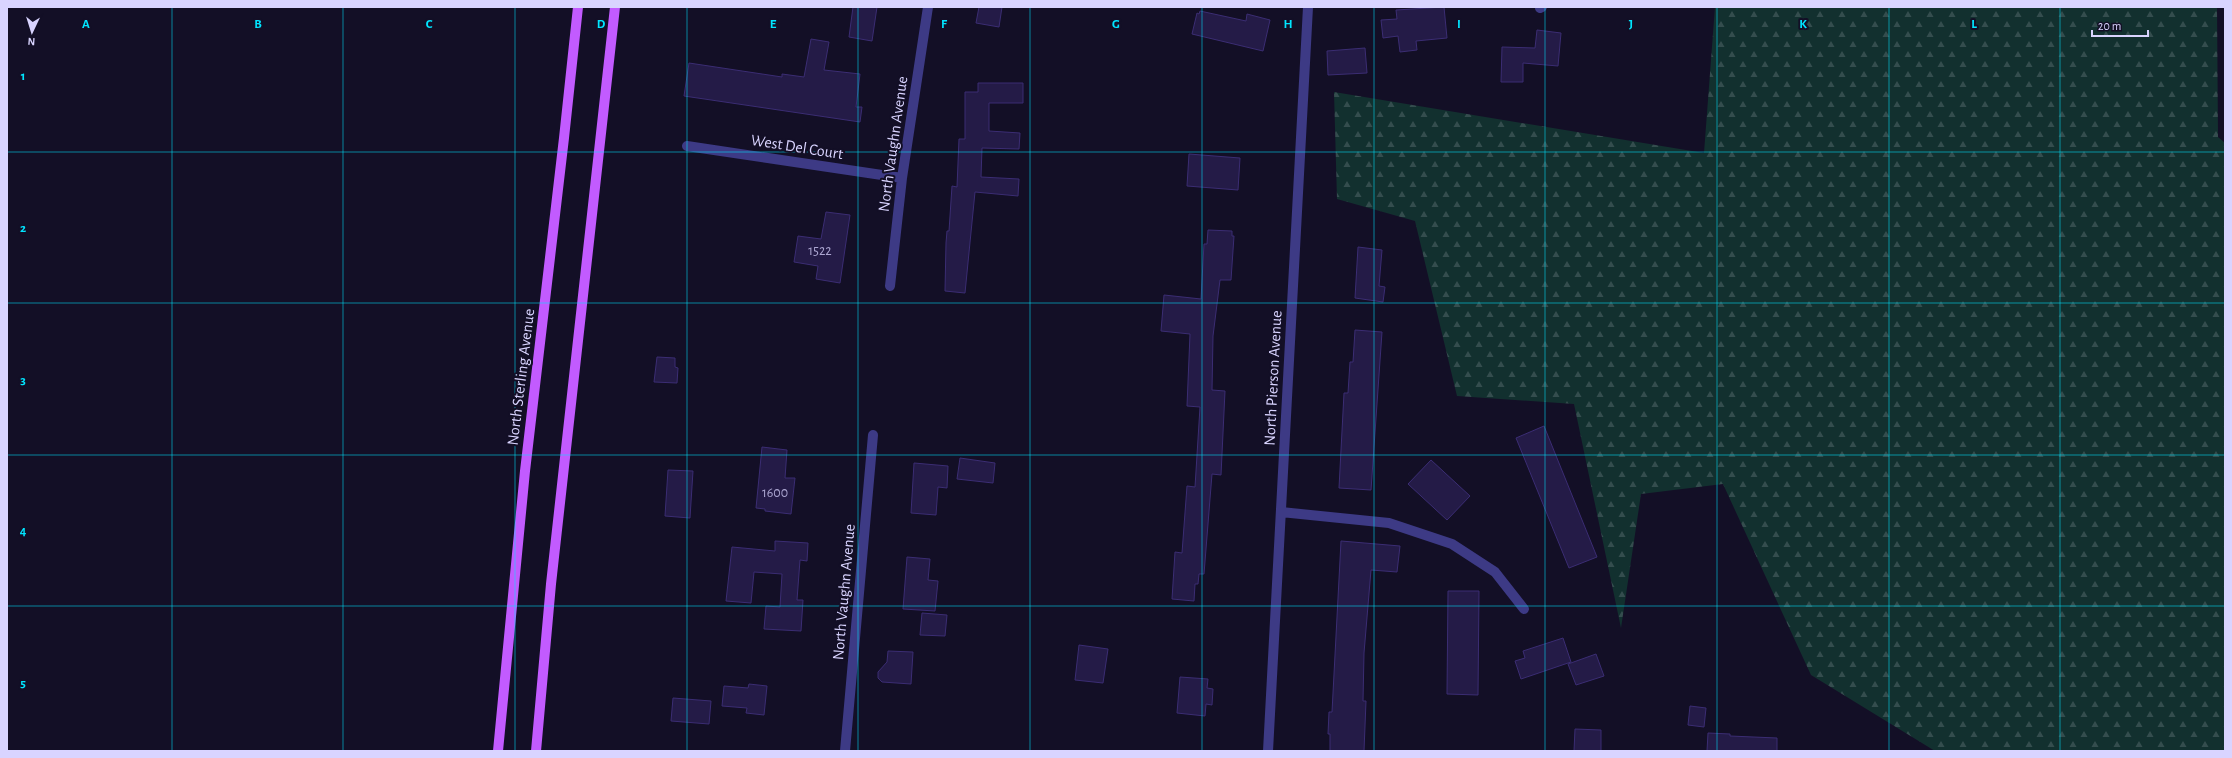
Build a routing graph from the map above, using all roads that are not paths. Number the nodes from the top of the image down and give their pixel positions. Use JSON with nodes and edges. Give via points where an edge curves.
{"nodes":[{"id":1,"x":578,"y":7,"type":"edge"},
{"id":2,"x":615,"y":7,"type":"edge"},
{"id":3,"x":928,"y":7,"type":"edge"},
{"id":4,"x":1308,"y":7,"type":"edge"},
{"id":5,"x":687,"y":146,"type":"dead end"},
{"id":6,"x":902,"y":178,"type":"junction"},
{"id":7,"x":890,"y":286,"type":"dead end"},
{"id":8,"x":873,"y":435,"type":"dead end"},
{"id":9,"x":1281,"y":512,"type":"junction"},
{"id":10,"x":1524,"y":609,"type":"dead end"},
{"id":11,"x":498,"y":751,"type":"edge"},
{"id":12,"x":536,"y":751,"type":"edge"},
{"id":13,"x":845,"y":751,"type":"edge"},
{"id":14,"x":1268,"y":751,"type":"edge"}],
"edges":[{"from":1,"to":11,"type":"main road","name":"North Sterling Avenue","via":[[526,463]]},
{"from":2,"to":12,"type":"main road","via":[[551,584]]},
{"from":3,"to":6,"type":"street","name":"North Vaughn Avenue"},
{"from":4,"to":9,"type":"street","name":"North Pierson Avenue"},
{"from":5,"to":6,"type":"street","name":"West Del Court"},
{"from":6,"to":7,"type":"street","name":"North Vaughn Avenue"},
{"from":8,"to":13,"type":"street","name":"North Vaughn Avenue"},
{"from":9,"to":10,"type":"street","via":[[1389,523],[1452,544],[1495,572]]},
{"from":9,"to":14,"type":"street","name":"North Pierson Avenue"}]}
